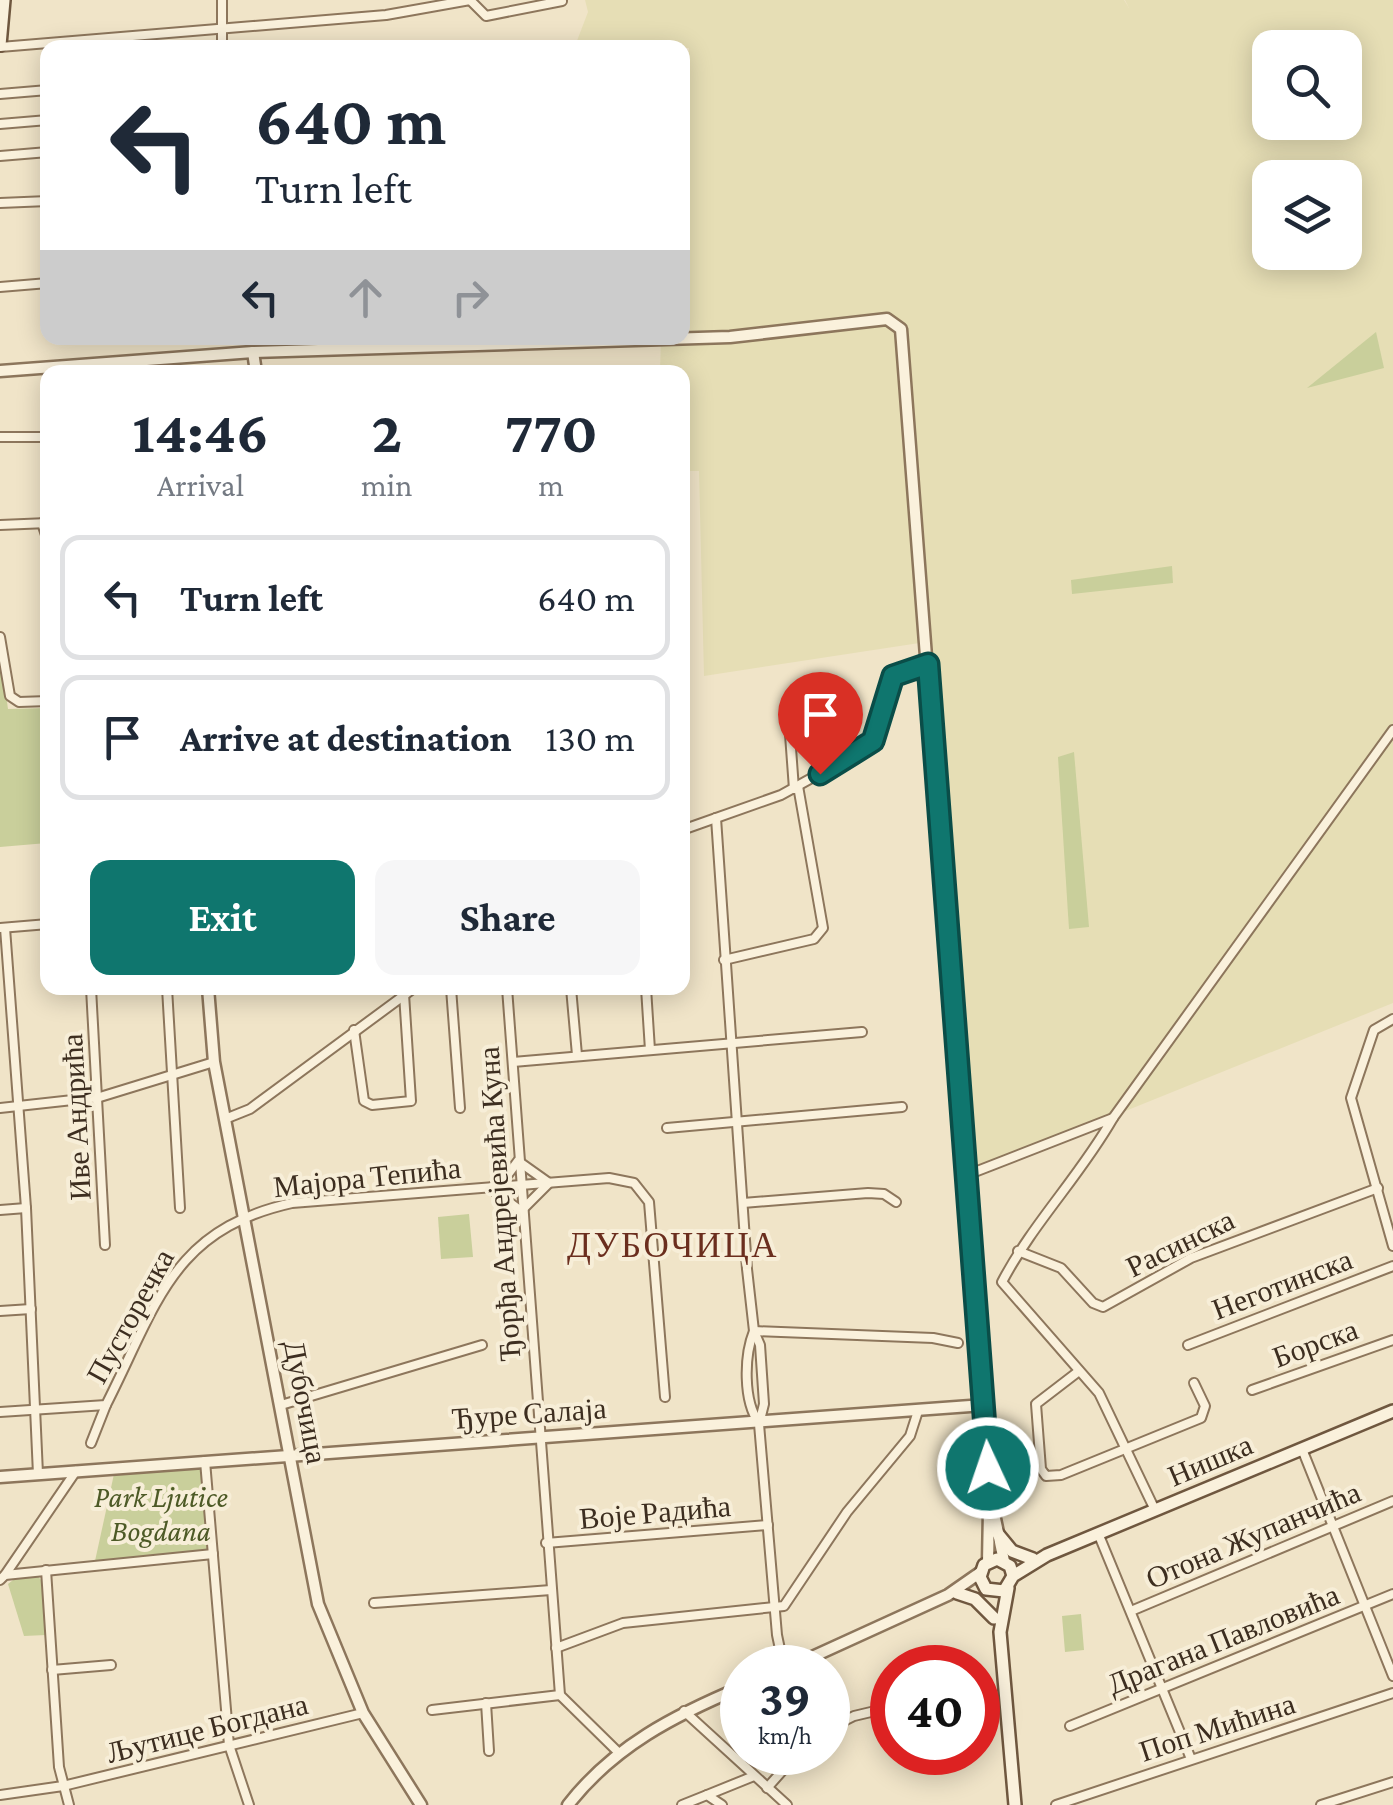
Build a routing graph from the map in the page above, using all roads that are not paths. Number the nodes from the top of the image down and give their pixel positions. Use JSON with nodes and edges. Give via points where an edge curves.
{"nodes":[{"id":1,"x":4,"y":0,"type":"edge"},
{"id":2,"x":222,"y":0,"type":"edge"},
{"id":3,"x":475,"y":0,"type":"edge"},
{"id":4,"x":562,"y":1,"type":"edge"},
{"id":5,"x":222,"y":26,"type":"junction"},
{"id":6,"x":222,"y":40,"type":"edge"},
{"id":7,"x":0,"y":42,"type":"edge"},
{"id":8,"x":40,"y":91,"type":"edge"},
{"id":9,"x":0,"y":94,"type":"edge"},
{"id":10,"x":40,"y":121,"type":"edge"},
{"id":11,"x":0,"y":124,"type":"edge"},
{"id":12,"x":40,"y":153,"type":"edge"},
{"id":13,"x":0,"y":156,"type":"edge"},
{"id":14,"x":40,"y":202,"type":"edge"},
{"id":15,"x":0,"y":203,"type":"edge"},
{"id":16,"x":40,"y":284,"type":"edge"},
{"id":17,"x":0,"y":286,"type":"edge"},
{"id":18,"x":690,"y":337,"type":"edge"},
{"id":19,"x":252,"y":345,"type":"edge"},
{"id":20,"x":490,"y":345,"type":"edge"},
{"id":21,"x":253,"y":352,"type":"junction"},
{"id":22,"x":149,"y":365,"type":"edge"},
{"id":23,"x":255,"y":365,"type":"edge"},
{"id":24,"x":40,"y":369,"type":"edge"},
{"id":25,"x":0,"y":370,"type":"edge"},
{"id":26,"x":40,"y":437,"type":"edge"},
{"id":27,"x":0,"y":438,"type":"edge"},
{"id":28,"x":40,"y":523,"type":"edge"},
{"id":29,"x":0,"y":525,"type":"edge"},
{"id":30,"x":0,"y":637,"type":"edge"},
{"id":31,"x":928,"y":664,"type":"junction"},
{"id":32,"x":40,"y":701,"type":"edge"},
{"id":33,"x":788,"y":707,"type":"dead end"},
{"id":34,"x":1393,"y":730,"type":"edge"},
{"id":35,"x":796,"y":788,"type":"junction"},
{"id":36,"x":716,"y":818,"type":"junction"},
{"id":37,"x":690,"y":827,"type":"edge"},
{"id":38,"x":40,"y":925,"type":"edge"},
{"id":39,"x":3,"y":928,"type":"edge"},
{"id":40,"x":724,"y":960,"type":"junction"},
{"id":41,"x":93,"y":995,"type":"edge"},
{"id":42,"x":168,"y":995,"type":"edge"},
{"id":43,"x":209,"y":995,"type":"edge"},
{"id":44,"x":403,"y":995,"type":"edge"},
{"id":45,"x":404,"y":995,"type":"edge"},
{"id":46,"x":452,"y":995,"type":"edge"},
{"id":47,"x":508,"y":995,"type":"edge"},
{"id":48,"x":572,"y":995,"type":"edge"},
{"id":49,"x":646,"y":995,"type":"edge"},
{"id":50,"x":1393,"y":1019,"type":"edge"},
{"id":51,"x":354,"y":1030,"type":"junction"},
{"id":52,"x":862,"y":1032,"type":"dead end"},
{"id":53,"x":730,"y":1044,"type":"junction"},
{"id":54,"x":650,"y":1050,"type":"junction"},
{"id":55,"x":576,"y":1056,"type":"junction"},
{"id":56,"x":214,"y":1062,"type":"junction"},
{"id":57,"x":513,"y":1062,"type":"junction"},
{"id":58,"x":174,"y":1076,"type":"junction"},
{"id":59,"x":100,"y":1097,"type":"junction"},
{"id":60,"x":19,"y":1107,"type":"junction"},
{"id":61,"x":902,"y":1107,"type":"dead end"},
{"id":62,"x":0,"y":1108,"type":"edge"},
{"id":63,"x":460,"y":1108,"type":"dead end"},
{"id":64,"x":1113,"y":1118,"type":"junction"},
{"id":65,"x":224,"y":1119,"type":"junction"},
{"id":66,"x":736,"y":1122,"type":"junction"},
{"id":67,"x":668,"y":1128,"type":"dead end"},
{"id":68,"x":518,"y":1161,"type":"junction"},
{"id":69,"x":967,"y":1175,"type":"junction"},
{"id":70,"x":549,"y":1183,"type":"junction"},
{"id":71,"x":520,"y":1186,"type":"junction"},
{"id":72,"x":490,"y":1188,"type":"junction"},
{"id":73,"x":1378,"y":1188,"type":"junction"},
{"id":74,"x":896,"y":1202,"type":"dead end"},
{"id":75,"x":743,"y":1203,"type":"junction"},
{"id":76,"x":26,"y":1208,"type":"junction"},
{"id":77,"x":180,"y":1208,"type":"dead end"},
{"id":78,"x":0,"y":1210,"type":"edge"},
{"id":79,"x":522,"y":1210,"type":"junction"},
{"id":80,"x":243,"y":1216,"type":"junction"},
{"id":81,"x":104,"y":1245,"type":"dead end"},
{"id":82,"x":1393,"y":1246,"type":"edge"},
{"id":83,"x":1018,"y":1252,"type":"junction"},
{"id":84,"x":1393,"y":1266,"type":"edge"},
{"id":85,"x":31,"y":1310,"type":"junction"},
{"id":86,"x":0,"y":1312,"type":"edge"},
{"id":87,"x":754,"y":1331,"type":"junction"},
{"id":88,"x":1393,"y":1340,"type":"edge"},
{"id":89,"x":958,"y":1343,"type":"dead end"},
{"id":90,"x":1188,"y":1344,"type":"dead end"},
{"id":91,"x":482,"y":1345,"type":"dead end"},
{"id":92,"x":1079,"y":1371,"type":"junction"},
{"id":93,"x":1194,"y":1383,"type":"dead end"},
{"id":94,"x":1252,"y":1390,"type":"dead end"},
{"id":95,"x":665,"y":1397,"type":"dead end"},
{"id":96,"x":984,"y":1404,"type":"junction"},
{"id":97,"x":106,"y":1405,"type":"junction"},
{"id":98,"x":281,"y":1405,"type":"junction"},
{"id":99,"x":36,"y":1409,"type":"junction"},
{"id":100,"x":918,"y":1411,"type":"junction"},
{"id":101,"x":1393,"y":1411,"type":"edge"},
{"id":102,"x":0,"y":1412,"type":"edge"},
{"id":103,"x":759,"y":1424,"type":"junction"},
{"id":104,"x":537,"y":1438,"type":"junction"},
{"id":105,"x":91,"y":1442,"type":"dead end"},
{"id":106,"x":1129,"y":1448,"type":"junction"},
{"id":107,"x":1302,"y":1449,"type":"junction"},
{"id":108,"x":292,"y":1456,"type":"junction"},
{"id":109,"x":205,"y":1461,"type":"junction"},
{"id":110,"x":76,"y":1471,"type":"junction"},
{"id":111,"x":38,"y":1474,"type":"junction"},
{"id":112,"x":0,"y":1477,"type":"edge"},
{"id":113,"x":990,"y":1495,"type":"junction"},
{"id":114,"x":1393,"y":1501,"type":"edge"},
{"id":115,"x":1156,"y":1510,"type":"junction"},
{"id":116,"x":768,"y":1525,"type":"junction"},
{"id":117,"x":1333,"y":1526,"type":"junction"},
{"id":118,"x":1098,"y":1533,"type":"junction"},
{"id":119,"x":998,"y":1534,"type":"junction"},
{"id":120,"x":546,"y":1544,"type":"junction"},
{"id":121,"x":212,"y":1554,"type":"junction"},
{"id":122,"x":1047,"y":1556,"type":"junction"},
{"id":123,"x":1033,"y":1559,"type":"junction"},
{"id":124,"x":984,"y":1567,"type":"junction"},
{"id":125,"x":46,"y":1570,"type":"junction"},
{"id":126,"x":1009,"y":1573,"type":"junction"},
{"id":127,"x":3,"y":1577,"type":"edge"},
{"id":128,"x":551,"y":1590,"type":"junction"},
{"id":129,"x":988,"y":1590,"type":"junction"},
{"id":130,"x":952,"y":1594,"type":"junction"},
{"id":131,"x":1393,"y":1594,"type":"edge"},
{"id":132,"x":374,"y":1603,"type":"dead end"},
{"id":133,"x":1364,"y":1605,"type":"junction"},
{"id":134,"x":775,"y":1610,"type":"junction"},
{"id":135,"x":1131,"y":1610,"type":"junction"},
{"id":136,"x":994,"y":1618,"type":"junction"},
{"id":137,"x":1000,"y":1632,"type":"junction"},
{"id":138,"x":782,"y":1645,"type":"edge"},
{"id":139,"x":838,"y":1645,"type":"edge"},
{"id":140,"x":556,"y":1648,"type":"junction"},
{"id":141,"x":111,"y":1665,"type":"dead end"},
{"id":142,"x":52,"y":1670,"type":"junction"},
{"id":143,"x":1393,"y":1676,"type":"edge"},
{"id":144,"x":1162,"y":1688,"type":"junction"},
{"id":145,"x":1393,"y":1693,"type":"edge"},
{"id":146,"x":560,"y":1696,"type":"junction"},
{"id":147,"x":720,"y":1696,"type":"edge"},
{"id":148,"x":486,"y":1703,"type":"junction"},
{"id":149,"x":432,"y":1710,"type":"dead end"},
{"id":150,"x":684,"y":1712,"type":"junction"},
{"id":151,"x":363,"y":1714,"type":"junction"},
{"id":152,"x":1070,"y":1726,"type":"dead end"},
{"id":153,"x":229,"y":1746,"type":"junction"},
{"id":154,"x":489,"y":1751,"type":"dead end"},
{"id":155,"x":618,"y":1752,"type":"junction"},
{"id":156,"x":1192,"y":1759,"type":"junction"},
{"id":157,"x":780,"y":1775,"type":"edge"},
{"id":158,"x":754,"y":1776,"type":"junction"},
{"id":159,"x":1393,"y":1782,"type":"edge"},
{"id":160,"x":63,"y":1786,"type":"junction"},
{"id":161,"x":768,"y":1788,"type":"junction"},
{"id":162,"x":0,"y":1795,"type":"edge"},
{"id":163,"x":707,"y":1795,"type":"junction"},
{"id":164,"x":1070,"y":1803,"type":"edge"},
{"id":165,"x":69,"y":1805,"type":"edge"},
{"id":166,"x":249,"y":1805,"type":"edge"},
{"id":167,"x":420,"y":1805,"type":"edge"},
{"id":168,"x":568,"y":1805,"type":"edge"},
{"id":169,"x":682,"y":1805,"type":"edge"},
{"id":170,"x":722,"y":1805,"type":"edge"},
{"id":171,"x":787,"y":1805,"type":"edge"},
{"id":172,"x":1016,"y":1805,"type":"edge"},
{"id":173,"x":1056,"y":1805,"type":"edge"},
{"id":174,"x":1321,"y":1805,"type":"edge"}],
"edges":[{"from":1,"to":7,"type":"main road"},
{"from":2,"to":5,"type":"street"},
{"from":3,"to":4,"type":"street","via":[[486,16]]},
{"from":3,"to":5,"type":"street","via":[[386,15]]},
{"from":5,"to":6,"type":"street"},
{"from":5,"to":7,"type":"street"},
{"from":8,"to":9,"type":"street"},
{"from":10,"to":11,"type":"street"},
{"from":12,"to":13,"type":"street"},
{"from":14,"to":15,"type":"street"},
{"from":16,"to":17,"type":"street"},
{"from":18,"to":31,"type":"street","via":[[895,322],[904,337]]},
{"from":19,"to":21,"type":"street"},
{"from":20,"to":21,"type":"street"},
{"from":21,"to":22,"type":"street"},
{"from":21,"to":23,"type":"street"},
{"from":24,"to":25,"type":"street"},
{"from":26,"to":27,"type":"street"},
{"from":28,"to":29,"type":"street"},
{"from":30,"to":32,"type":"street","via":[[10,696]]},
{"from":31,"to":35,"type":"street","via":[[893,676],[870,745]]},
{"from":31,"to":69,"type":"street"},
{"from":33,"to":35,"type":"street"},
{"from":34,"to":64,"type":"street"},
{"from":35,"to":36,"type":"street"},
{"from":35,"to":40,"type":"street","via":[[823,928],[814,939]]},
{"from":36,"to":37,"type":"street"},
{"from":36,"to":40,"type":"street"},
{"from":38,"to":39,"type":"street"},
{"from":39,"to":60,"type":"street"},
{"from":40,"to":53,"type":"street"},
{"from":41,"to":59,"type":"street","name":"Иве Андрића"},
{"from":42,"to":58,"type":"street"},
{"from":43,"to":56,"type":"street","name":"Дубочица"},
{"from":44,"to":51,"type":"street"},
{"from":45,"to":51,"type":"street","via":[[411,1101],[364,1101]]},
{"from":46,"to":63,"type":"street"},
{"from":47,"to":57,"type":"street","name":"Ђорђа Андрејевића Куна"},
{"from":48,"to":55,"type":"street"},
{"from":49,"to":54,"type":"street"},
{"from":50,"to":73,"type":"street","via":[[1374,1030],[1352,1086],[1352,1113]]},
{"from":51,"to":65,"type":"street","via":[[250,1109]]},
{"from":52,"to":53,"type":"street"},
{"from":53,"to":54,"type":"street"},
{"from":53,"to":66,"type":"street"},
{"from":54,"to":55,"type":"street"},
{"from":55,"to":57,"type":"street"},
{"from":56,"to":58,"type":"street"},
{"from":56,"to":65,"type":"street","name":"Дубочица"},
{"from":57,"to":68,"type":"street","name":"Ђорђа Андрејевића Куна"},
{"from":58,"to":59,"type":"street"},
{"from":58,"to":77,"type":"street"},
{"from":59,"to":60,"type":"street"},
{"from":59,"to":81,"type":"street","name":"Иве Андрића"},
{"from":60,"to":62,"type":"street"},
{"from":60,"to":76,"type":"street"},
{"from":61,"to":66,"type":"street"},
{"from":64,"to":69,"type":"street"},
{"from":64,"to":83,"type":"street","via":[[1088,1162]]},
{"from":65,"to":80,"type":"street","name":"Дубочица"},
{"from":66,"to":67,"type":"street"},
{"from":66,"to":75,"type":"street"},
{"from":68,"to":70,"type":"street"},
{"from":68,"to":71,"type":"street","name":"Ђорђа Андрејевића Куна"},
{"from":68,"to":72,"type":"street"},
{"from":69,"to":96,"type":"street"},
{"from":70,"to":71,"type":"street","name":"Мајора Тепића"},
{"from":70,"to":79,"type":"street"},
{"from":70,"to":95,"type":"street","name":"Мајора Тепића","via":[[620,1178],[646,1194]]},
{"from":71,"to":72,"type":"street","name":"Мајора Тепића"},
{"from":71,"to":79,"type":"street","name":"Ђорђа Андрејевића Куна"},
{"from":72,"to":79,"type":"street"},
{"from":72,"to":80,"type":"street","name":"Мајора Тепића","via":[[292,1203]]},
{"from":73,"to":82,"type":"street"},
{"from":73,"to":83,"type":"street","name":"Расинска","via":[[1202,1253],[1103,1307],[1061,1268]]},
{"from":74,"to":75,"type":"street","via":[[868,1193]]},
{"from":75,"to":87,"type":"street"},
{"from":76,"to":78,"type":"street"},
{"from":76,"to":85,"type":"street"},
{"from":79,"to":104,"type":"street","name":"Ђорђа Андрејевића Куна"},
{"from":80,"to":97,"type":"street","name":"Пусторечка","via":[[201,1241],[178,1269]]},
{"from":80,"to":98,"type":"street","name":"Дубочица"},
{"from":83,"to":92,"type":"street","via":[[1002,1282]]},
{"from":84,"to":90,"type":"street","name":"Неготинска"},
{"from":85,"to":86,"type":"street"},
{"from":85,"to":99,"type":"street"},
{"from":87,"to":89,"type":"street"},
{"from":87,"to":103,"type":"street","via":[[750,1405]]},
{"from":88,"to":94,"type":"street","name":"Борска"},
{"from":91,"to":98,"type":"street"},
{"from":92,"to":106,"type":"street"},
{"from":92,"to":106,"type":"street","via":[[1036,1404],[1044,1474],[1061,1475]]},
{"from":93,"to":106,"type":"street","via":[[1205,1414]]},
{"from":96,"to":100,"type":"street","name":"Ђуре Салаја"},
{"from":96,"to":113,"type":"street"},
{"from":97,"to":99,"type":"street","name":"Пусторечка"},
{"from":97,"to":105,"type":"street","name":"Пусторечка"},
{"from":98,"to":108,"type":"street","name":"Дубочица"},
{"from":99,"to":102,"type":"street","name":"Пусторечка"},
{"from":99,"to":111,"type":"street"},
{"from":100,"to":103,"type":"street","name":"Ђуре Салаја"},
{"from":100,"to":134,"type":"street","via":[[910,1436],[847,1512],[794,1596]]},
{"from":101,"to":107,"type":"main road","name":"Нишка"},
{"from":103,"to":104,"type":"street","name":"Ђуре Салаја"},
{"from":103,"to":116,"type":"street"},
{"from":104,"to":108,"type":"street","name":"Ђуре Салаја"},
{"from":104,"to":120,"type":"street","name":"Ђорђа Андрејевића Куна"},
{"from":106,"to":115,"type":"street"},
{"from":107,"to":115,"type":"main road","name":"Нишка"},
{"from":107,"to":117,"type":"street"},
{"from":108,"to":109,"type":"street","name":"Ђуре Салаја"},
{"from":108,"to":151,"type":"street","name":"Дубочица","via":[[318,1604]]},
{"from":109,"to":110,"type":"street","name":"Ђуре Салаја"},
{"from":109,"to":121,"type":"street"},
{"from":110,"to":111,"type":"street","name":"Ђуре Салаја"},
{"from":110,"to":127,"type":"street"},
{"from":111,"to":112,"type":"street","name":"Ђуре Салаја"},
{"from":113,"to":119,"type":"street"},
{"from":113,"to":124,"type":"street"},
{"from":114,"to":117,"type":"street","name":"Отона Жупанчића"},
{"from":115,"to":118,"type":"main road","name":"Нишка"},
{"from":116,"to":120,"type":"street","name":"Воје Радића"},
{"from":116,"to":134,"type":"street"},
{"from":117,"to":133,"type":"street"},
{"from":117,"to":135,"type":"street","name":"Отона Жупанчића"},
{"from":118,"to":122,"type":"main road","name":"Нишка"},
{"from":118,"to":135,"type":"street"},
{"from":119,"to":123,"type":"main road","via":[[1012,1551]]},
{"from":119,"to":126,"type":"street"},
{"from":120,"to":128,"type":"street","name":"Ђорђа Андрејевића Куна"},
{"from":121,"to":125,"type":"street"},
{"from":121,"to":153,"type":"street"},
{"from":122,"to":123,"type":"main road"},
{"from":122,"to":126,"type":"main road"},
{"from":123,"to":126,"type":"main road"},
{"from":124,"to":126,"type":"main road"},
{"from":124,"to":129,"type":"main road"},
{"from":124,"to":130,"type":"street"},
{"from":125,"to":127,"type":"street"},
{"from":125,"to":142,"type":"street"},
{"from":126,"to":129,"type":"main road"},
{"from":126,"to":137,"type":"main road"},
{"from":128,"to":132,"type":"street"},
{"from":128,"to":140,"type":"street","name":"Ђорђа Андрејевића Куна"},
{"from":129,"to":130,"type":"street"},
{"from":129,"to":136,"type":"main road"},
{"from":130,"to":136,"type":"main road","via":[[975,1599]]},
{"from":130,"to":139,"type":"street"},
{"from":131,"to":133,"type":"street","name":"Драгана Павловића"},
{"from":133,"to":143,"type":"street"},
{"from":133,"to":144,"type":"street","name":"Драгана Павловића"},
{"from":134,"to":138,"type":"street"},
{"from":134,"to":140,"type":"street","via":[[623,1623]]},
{"from":135,"to":144,"type":"street"},
{"from":136,"to":137,"type":"main road"},
{"from":137,"to":172,"type":"main road"},
{"from":140,"to":146,"type":"street","name":"Ђорђа Андрејевића Куна"},
{"from":141,"to":142,"type":"street"},
{"from":142,"to":160,"type":"street"},
{"from":144,"to":152,"type":"street","name":"Драгана Павловића"},
{"from":144,"to":156,"type":"street"},
{"from":145,"to":156,"type":"street","name":"Поп Мићина"},
{"from":146,"to":148,"type":"street"},
{"from":146,"to":155,"type":"street"},
{"from":147,"to":150,"type":"street"},
{"from":148,"to":149,"type":"street"},
{"from":148,"to":154,"type":"street"},
{"from":150,"to":155,"type":"street"},
{"from":150,"to":158,"type":"street"},
{"from":151,"to":153,"type":"street","name":"Љутице Богдана"},
{"from":151,"to":167,"type":"street","name":"Дубочица"},
{"from":153,"to":160,"type":"street","name":"Љутице Богдана"},
{"from":153,"to":166,"type":"street"},
{"from":155,"to":168,"type":"street"},
{"from":156,"to":164,"type":"street","name":"Поп Мићина"},
{"from":157,"to":161,"type":"street"},
{"from":158,"to":161,"type":"street"},
{"from":158,"to":163,"type":"street"},
{"from":159,"to":174,"type":"street"},
{"from":160,"to":162,"type":"street","name":"Љутице Богдана"},
{"from":160,"to":165,"type":"street"},
{"from":161,"to":171,"type":"street"},
{"from":163,"to":169,"type":"street"},
{"from":163,"to":170,"type":"street"},
{"from":164,"to":173,"type":"street","name":"Поп Мићина"}]}
